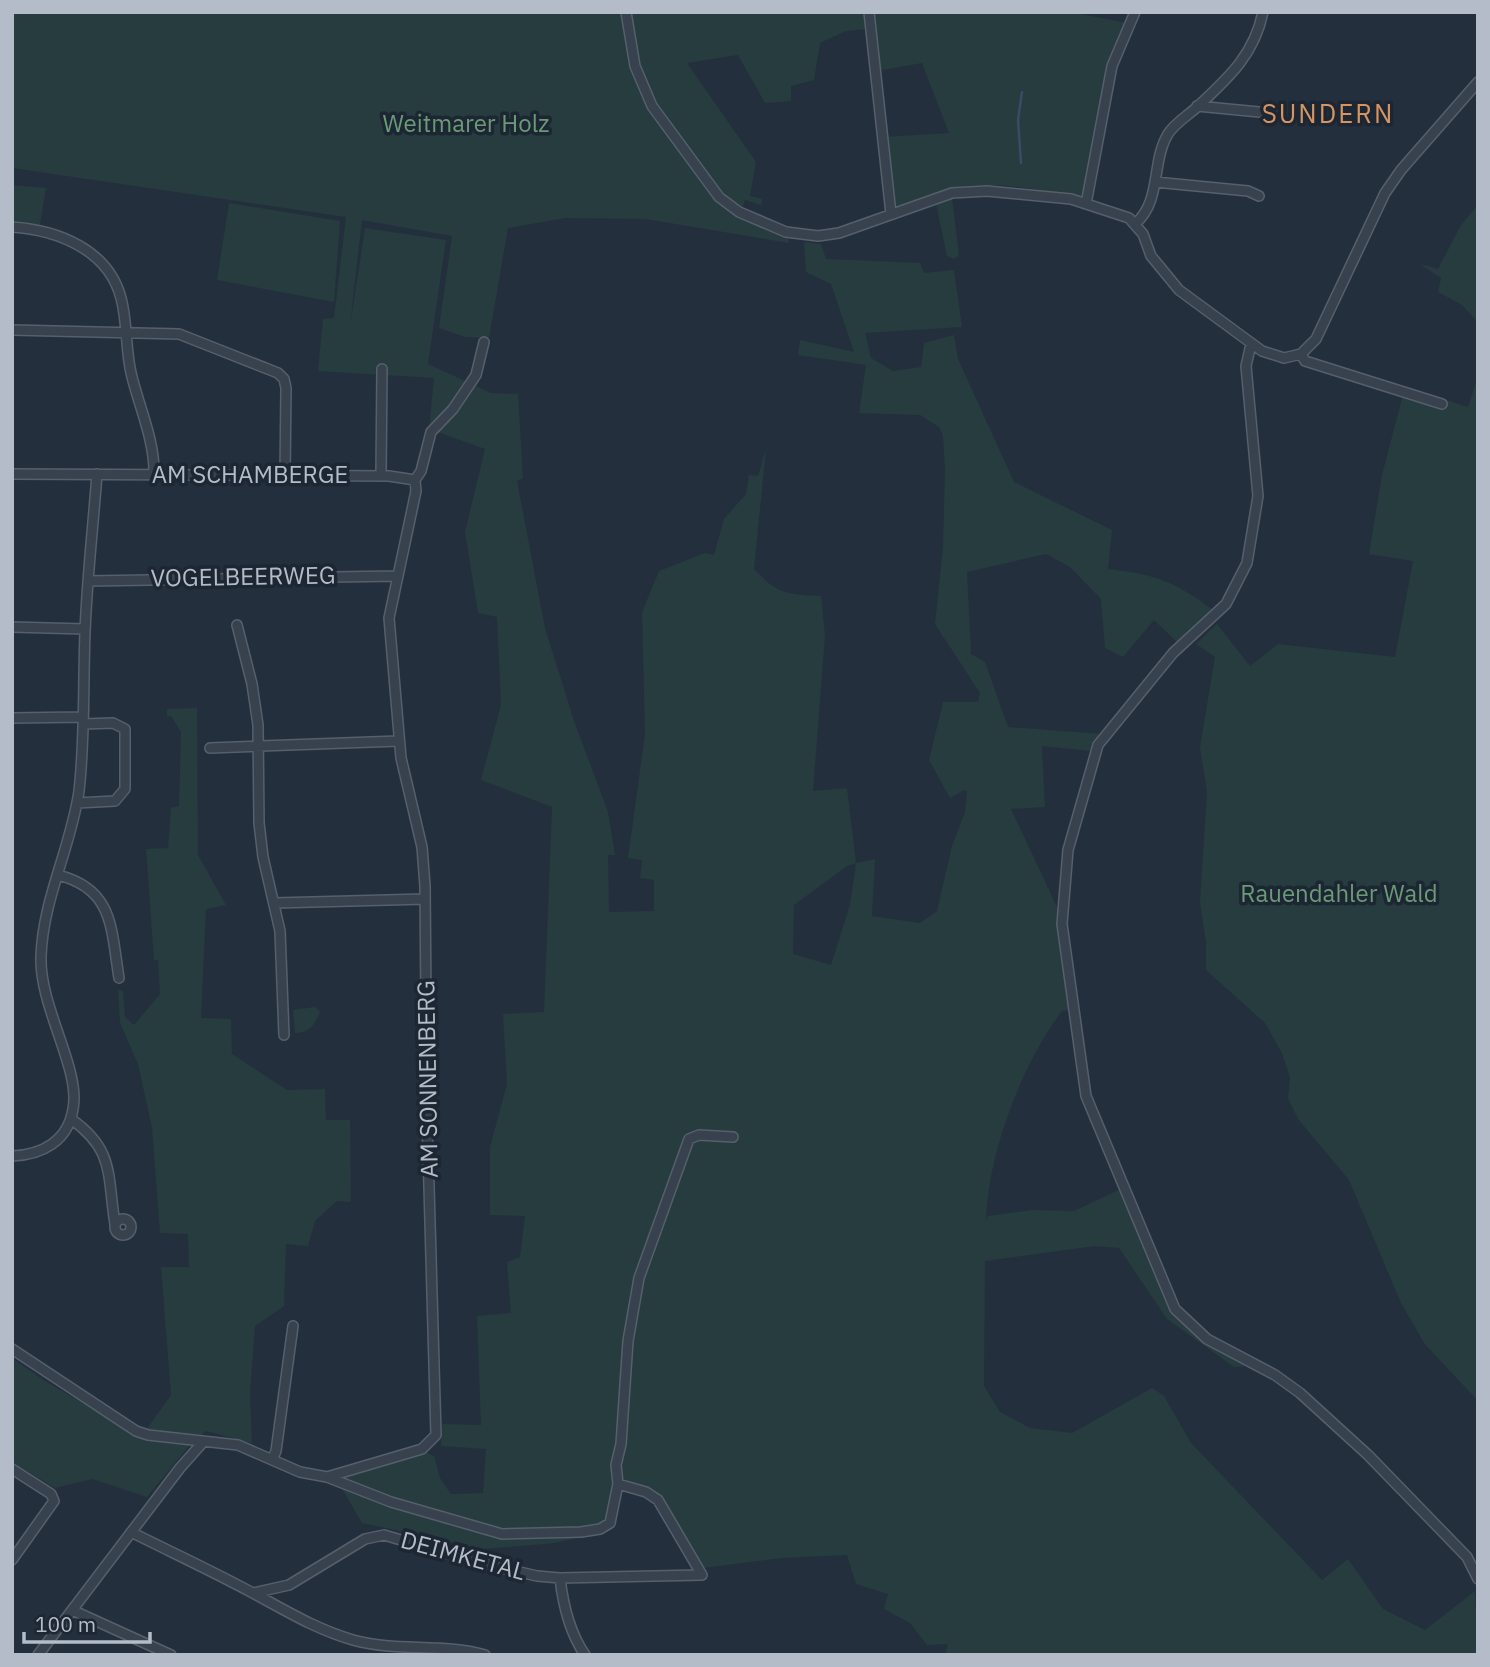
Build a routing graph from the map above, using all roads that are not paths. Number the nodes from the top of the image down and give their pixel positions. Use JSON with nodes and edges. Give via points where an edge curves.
{"nodes":[{"id":1,"x":626,"y":12,"type":"edge"},
{"id":2,"x":869,"y":12,"type":"edge"},
{"id":3,"x":1135,"y":12,"type":"edge"},
{"id":4,"x":1263,"y":12,"type":"edge"},
{"id":5,"x":1478,"y":82,"type":"edge"},
{"id":6,"x":1197,"y":106,"type":"junction"},
{"id":7,"x":1279,"y":114,"type":"dead end"},
{"id":8,"x":1155,"y":183,"type":"junction"},
{"id":9,"x":1259,"y":196,"type":"dead end"},
{"id":10,"x":1086,"y":204,"type":"junction"},
{"id":11,"x":891,"y":214,"type":"junction"},
{"id":12,"x":1135,"y":225,"type":"junction"},
{"id":13,"x":12,"y":227,"type":"edge"},
{"id":14,"x":12,"y":330,"type":"edge"},
{"id":15,"x":126,"y":333,"type":"junction"},
{"id":16,"x":484,"y":342,"type":"dead end"},
{"id":17,"x":1251,"y":344,"type":"junction"},
{"id":18,"x":1301,"y":354,"type":"junction"},
{"id":19,"x":382,"y":369,"type":"dead end"},
{"id":20,"x":1442,"y":404,"type":"dead end"},
{"id":21,"x":12,"y":474,"type":"edge"},
{"id":22,"x":97,"y":474,"type":"junction"},
{"id":23,"x":154,"y":475,"type":"junction"},
{"id":24,"x":285,"y":476,"type":"junction"},
{"id":25,"x":381,"y":476,"type":"junction"},
{"id":26,"x":415,"y":480,"type":"junction"},
{"id":27,"x":397,"y":576,"type":"junction"},
{"id":28,"x":88,"y":581,"type":"junction"},
{"id":29,"x":237,"y":625,"type":"dead end"},
{"id":30,"x":12,"y":627,"type":"edge"},
{"id":31,"x":85,"y":629,"type":"junction"},
{"id":32,"x":12,"y":718,"type":"edge"},
{"id":33,"x":83,"y":720,"type":"junction"},
{"id":34,"x":399,"y":741,"type":"junction"},
{"id":35,"x":260,"y":746,"type":"junction"},
{"id":36,"x":210,"y":748,"type":"dead end"},
{"id":37,"x":77,"y":803,"type":"junction"},
{"id":38,"x":58,"y":875,"type":"junction"},
{"id":39,"x":425,"y":899,"type":"junction"},
{"id":40,"x":275,"y":903,"type":"junction"},
{"id":41,"x":119,"y":978,"type":"dead end"},
{"id":42,"x":284,"y":1035,"type":"dead end"},
{"id":43,"x":71,"y":1119,"type":"junction"},
{"id":44,"x":733,"y":1137,"type":"dead end"},
{"id":45,"x":12,"y":1156,"type":"edge"},
{"id":46,"x":115,"y":1224,"type":"dead end"},
{"id":47,"x":293,"y":1326,"type":"dead end"},
{"id":48,"x":12,"y":1349,"type":"edge"},
{"id":49,"x":204,"y":1441,"type":"junction"},
{"id":50,"x":273,"y":1458,"type":"junction"},
{"id":51,"x":12,"y":1469,"type":"edge"},
{"id":52,"x":327,"y":1477,"type":"junction"},
{"id":53,"x":618,"y":1484,"type":"junction"},
{"id":54,"x":131,"y":1532,"type":"junction"},
{"id":55,"x":12,"y":1560,"type":"edge"},
{"id":56,"x":560,"y":1578,"type":"junction"},
{"id":57,"x":1478,"y":1580,"type":"edge"},
{"id":58,"x":253,"y":1593,"type":"junction"},
{"id":59,"x":72,"y":1610,"type":"junction"},
{"id":60,"x":38,"y":1655,"type":"edge"},
{"id":61,"x":171,"y":1655,"type":"edge"},
{"id":62,"x":485,"y":1655,"type":"edge"},
{"id":63,"x":585,"y":1655,"type":"edge"}],
"edges":[{"from":1,"to":11,"type":"street","via":[[635,66],[652,106],[727,205],[762,223],[806,236],[839,233]]},
{"from":2,"to":11,"type":"street"},
{"from":3,"to":10,"type":"street","via":[[1112,66]]},
{"from":4,"to":6,"type":"street","via":[[1247,56]]},
{"from":5,"to":18,"type":"street","via":[[1385,192],[1331,312]]},
{"from":6,"to":7,"type":"street"},
{"from":6,"to":8,"type":"street","via":[[1168,134]]},
{"from":8,"to":9,"type":"street","via":[[1248,191]]},
{"from":8,"to":12,"type":"street","via":[[1146,214]]},
{"from":10,"to":11,"type":"street","via":[[1054,195],[968,191]]},
{"from":10,"to":12,"type":"street","via":[[1123,216]]},
{"from":12,"to":17,"type":"street","via":[[1150,256],[1179,290]]},
{"from":13,"to":15,"type":"street","via":[[54,233],[96,258],[119,291]]},
{"from":14,"to":15,"type":"street"},
{"from":15,"to":23,"type":"street","via":[[131,374],[154,454]]},
{"from":15,"to":24,"type":"street","via":[[182,334],[280,375],[285,388]]},
{"from":16,"to":26,"type":"street","name":"AM SONNENBERG","via":[[476,375],[431,432]]},
{"from":17,"to":18,"type":"street","via":[[1284,358]]},
{"from":17,"to":57,"type":"street","via":[[1245,366],[1258,496],[1247,563],[1226,604],[1174,653],[1098,746],[1068,850],[1062,924],[1086,1096],[1175,1309],[1207,1339],[1275,1375],[1329,1418],[1467,1557]]},
{"from":18,"to":20,"type":"street","via":[[1305,361],[1423,402]]},
{"from":19,"to":25,"type":"street","name":"AM SCHAMBERGE"},
{"from":21,"to":22,"type":"street","name":"AM SCHAMBERGE"},
{"from":22,"to":23,"type":"street","name":"AM SCHAMBERGE"},
{"from":22,"to":28,"type":"street"},
{"from":23,"to":24,"type":"street","name":"AM SCHAMBERGE"},
{"from":24,"to":25,"type":"street","name":"AM SCHAMBERGE"},
{"from":25,"to":26,"type":"street"},
{"from":26,"to":27,"type":"street","name":"AM SONNENBERG"},
{"from":27,"to":28,"type":"street","name":"VOGELBEERWEG"},
{"from":27,"to":34,"type":"street","name":"AM SONNENBERG","via":[[389,618]]},
{"from":28,"to":31,"type":"street"},
{"from":29,"to":35,"type":"street","via":[[252,684]]},
{"from":30,"to":31,"type":"street"},
{"from":31,"to":33,"type":"street"},
{"from":32,"to":33,"type":"street"},
{"from":33,"to":37,"type":"street"},
{"from":33,"to":37,"type":"street","via":[[125,729],[125,789],[115,801]]},
{"from":34,"to":35,"type":"street"},
{"from":34,"to":39,"type":"street","name":"AM SONNENBERG","via":[[422,847]]},
{"from":35,"to":36,"type":"street"},
{"from":35,"to":40,"type":"street","via":[[261,840]]},
{"from":37,"to":38,"type":"street"},
{"from":38,"to":41,"type":"street","via":[[88,886],[105,906]]},
{"from":38,"to":43,"type":"street","via":[[44,927],[41,972],[45,1001],[73,1086]]},
{"from":39,"to":40,"type":"street"},
{"from":39,"to":52,"type":"street","name":"AM SONNENBERG","via":[[436,1436],[422,1449]]},
{"from":40,"to":42,"type":"street"},
{"from":43,"to":45,"type":"street","via":[[46,1149]]},
{"from":43,"to":46,"type":"street","via":[[103,1149]]},
{"from":44,"to":53,"type":"street","via":[[699,1135],[689,1139],[639,1278],[627,1350]]},
{"from":47,"to":50,"type":"street"},
{"from":48,"to":49,"type":"street","via":[[136,1431]]},
{"from":49,"to":50,"type":"street","via":[[238,1445]]},
{"from":49,"to":54,"type":"street"},
{"from":50,"to":52,"type":"street","via":[[300,1472]]},
{"from":51,"to":55,"type":"street","via":[[54,1500]]},
{"from":52,"to":53,"type":"street","via":[[485,1531],[531,1535],[600,1529],[610,1523]]},
{"from":53,"to":56,"type":"street","name":"DEIMKETAL","via":[[658,1500],[702,1575]]},
{"from":54,"to":58,"type":"street"},
{"from":54,"to":59,"type":"street"},
{"from":56,"to":58,"type":"street","name":"DEIMKETAL","via":[[476,1562],[384,1535],[365,1539],[289,1585]]},
{"from":56,"to":63,"type":"street","name":"DEIMKETAL","via":[[576,1641]]},
{"from":58,"to":62,"type":"street","via":[[299,1620],[354,1640],[457,1647]]},
{"from":59,"to":60,"type":"street"},
{"from":59,"to":61,"type":"street"}]}
